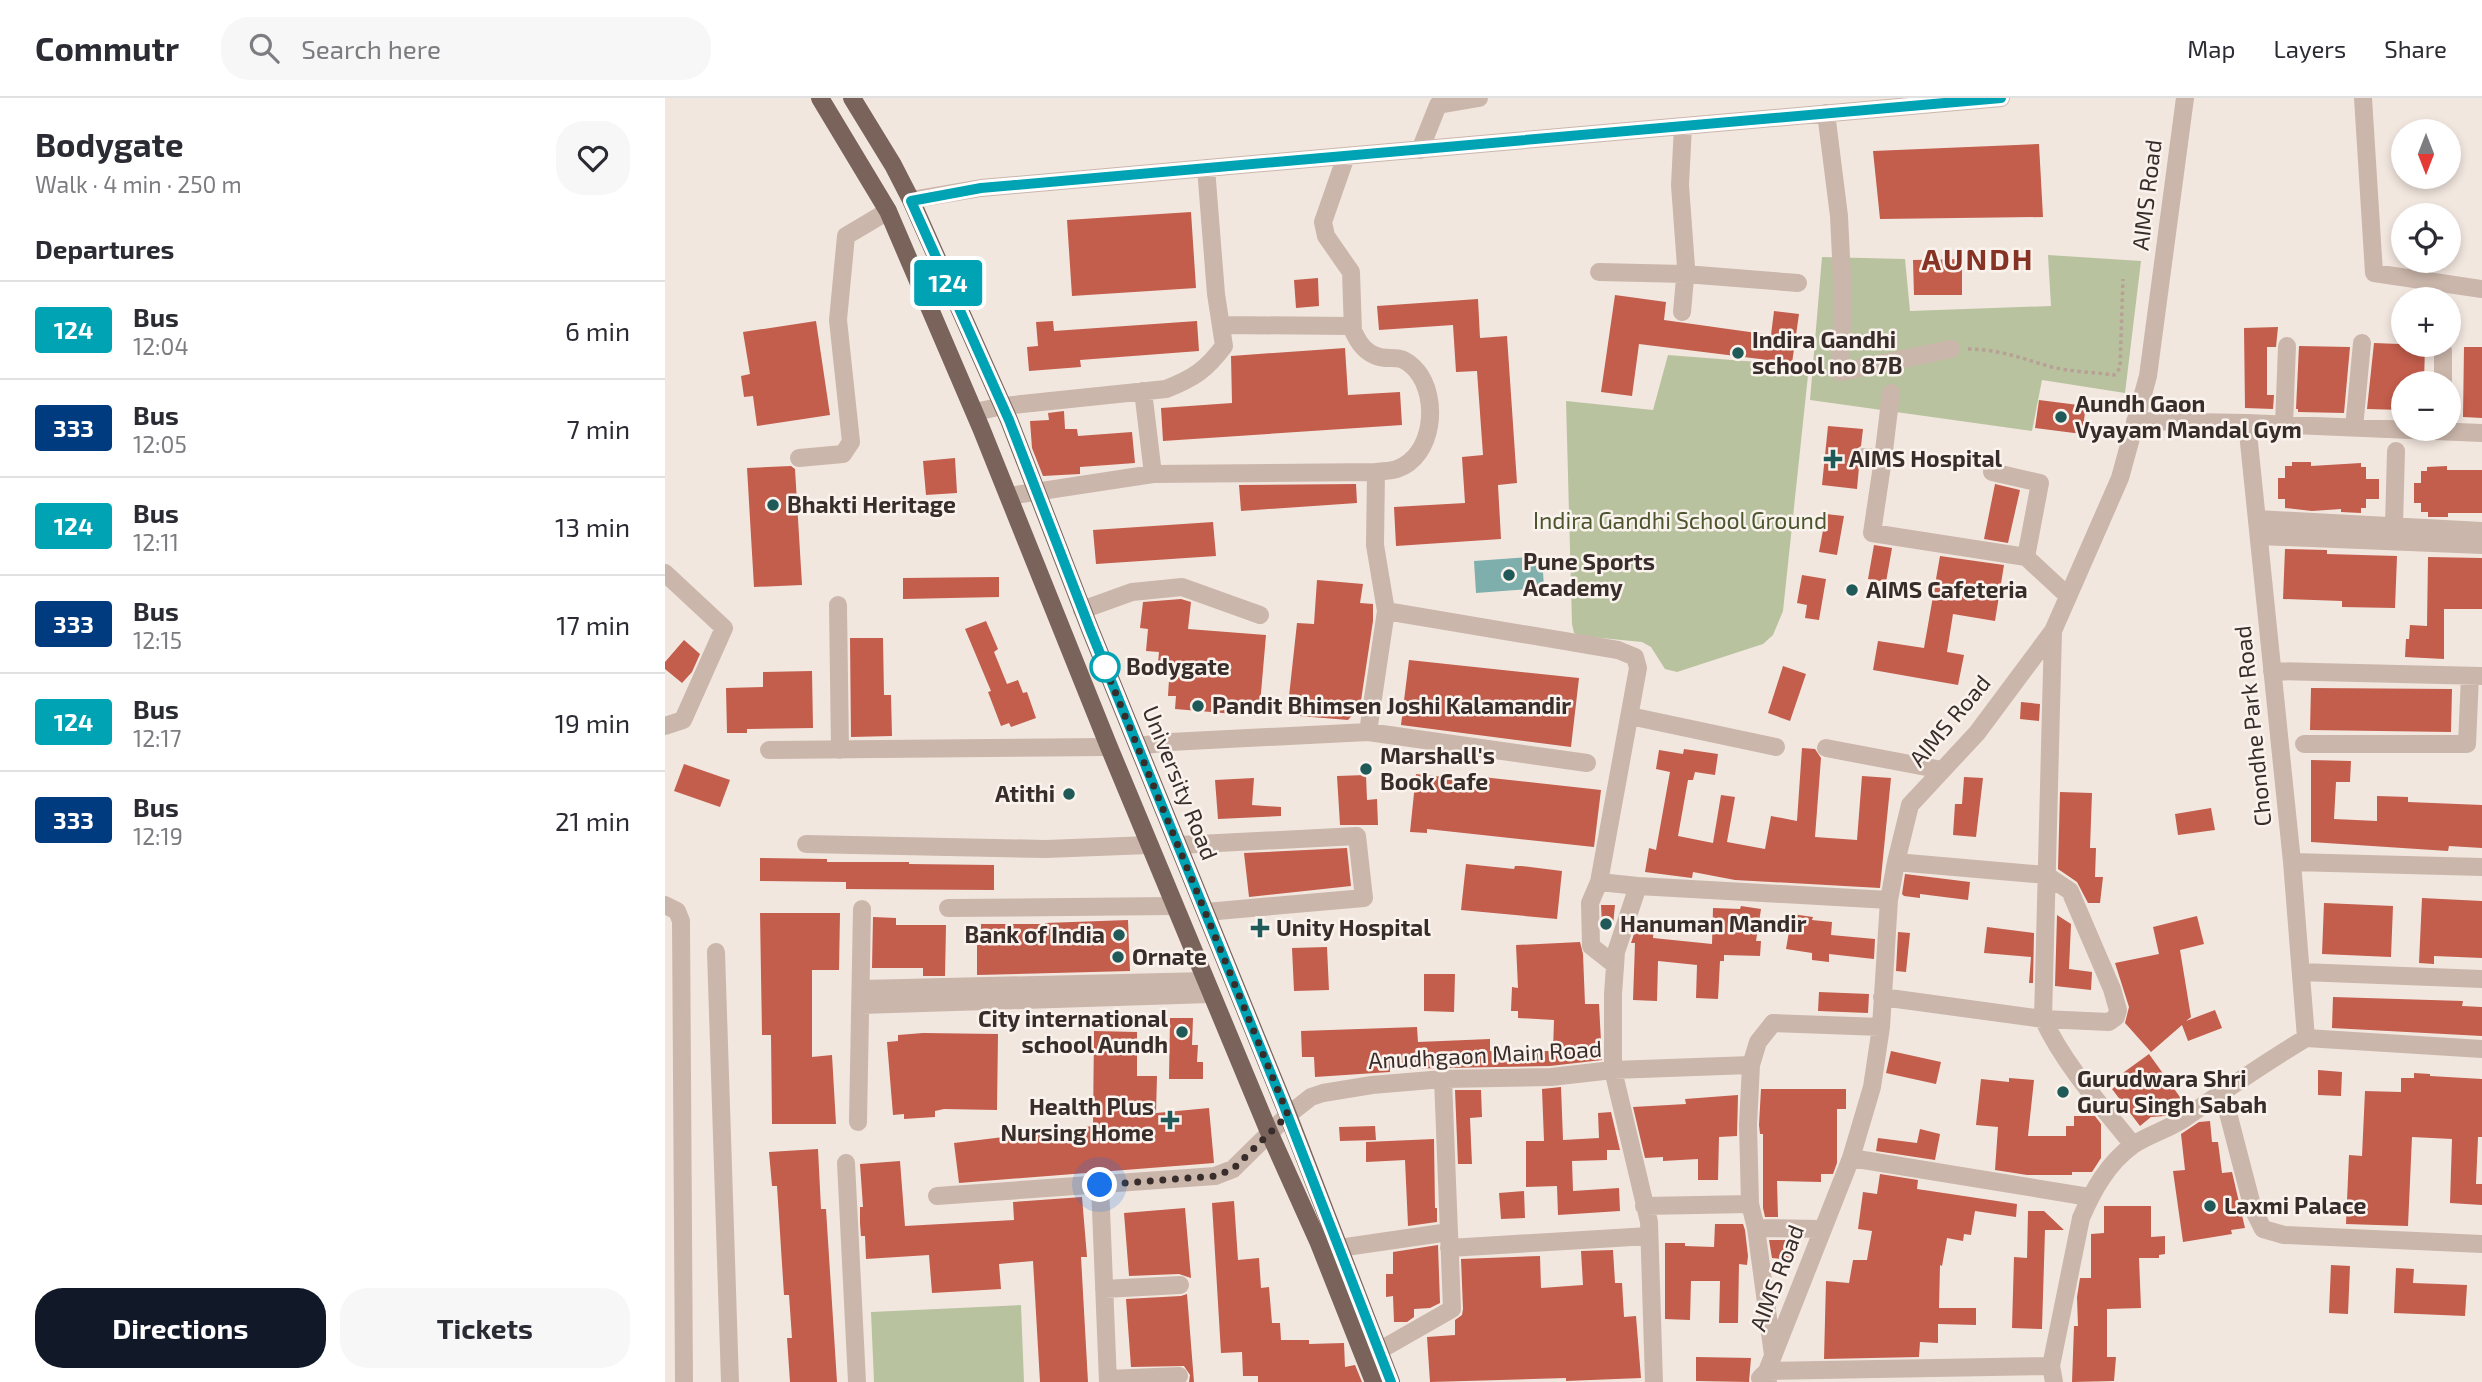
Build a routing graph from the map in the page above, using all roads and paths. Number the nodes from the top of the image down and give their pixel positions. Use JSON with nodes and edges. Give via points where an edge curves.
{"nodes":[{"id":1,"x":820,"y":98,"type":"edge"},
{"id":2,"x":852,"y":98,"type":"edge"},
{"id":3,"x":1479,"y":98,"type":"edge"},
{"id":4,"x":2001,"y":98,"type":"edge"},
{"id":5,"x":2185,"y":98,"type":"edge"},
{"id":6,"x":2363,"y":98,"type":"edge"},
{"id":7,"x":1826,"y":113,"type":"junction"},
{"id":8,"x":1683,"y":126,"type":"junction"},
{"id":9,"x":1420,"y":149,"type":"junction"},
{"id":10,"x":1346,"y":156,"type":"junction"},
{"id":11,"x":1206,"y":168,"type":"junction"},
{"id":12,"x":911,"y":201,"type":"junction"},
{"id":13,"x":888,"y":211,"type":"junction"},
{"id":14,"x":1599,"y":272,"type":"dead end"},
{"id":15,"x":1685,"y":274,"type":"junction"},
{"id":16,"x":2123,"y":279,"type":"dead end"},
{"id":17,"x":1798,"y":283,"type":"dead end"},
{"id":18,"x":2482,"y":289,"type":"edge"},
{"id":19,"x":1682,"y":312,"type":"dead end"},
{"id":20,"x":1222,"y":325,"type":"junction"},
{"id":21,"x":1353,"y":331,"type":"junction"},
{"id":22,"x":2362,"y":343,"type":"dead end"},
{"id":23,"x":2287,"y":346,"type":"dead end"},
{"id":24,"x":1951,"y":349,"type":"joint"},
{"id":25,"x":1143,"y":391,"type":"junction"},
{"id":26,"x":1891,"y":393,"type":"dead end"},
{"id":27,"x":1003,"y":406,"type":"junction"},
{"id":28,"x":975,"y":412,"type":"junction"},
{"id":29,"x":2135,"y":421,"type":"junction"},
{"id":30,"x":2247,"y":423,"type":"junction"},
{"id":31,"x":2284,"y":425,"type":"junction"},
{"id":32,"x":2354,"y":428,"type":"junction"},
{"id":33,"x":2391,"y":429,"type":"edge"},
{"id":34,"x":2461,"y":431,"type":"edge"},
{"id":35,"x":2482,"y":433,"type":"edge"},
{"id":36,"x":2396,"y":451,"type":"dead end"},
{"id":37,"x":1864,"y":457,"type":"dead end"},
{"id":38,"x":799,"y":458,"type":"dead end"},
{"id":39,"x":1883,"y":459,"type":"junction"},
{"id":40,"x":1376,"y":471,"type":"junction"},
{"id":41,"x":1992,"y":472,"type":"dead end"},
{"id":42,"x":1153,"y":474,"type":"junction"},
{"id":43,"x":1037,"y":491,"type":"junction"},
{"id":44,"x":1009,"y":495,"type":"junction"},
{"id":45,"x":2394,"y":526,"type":"junction"},
{"id":46,"x":2258,"y":527,"type":"junction"},
{"id":47,"x":2482,"y":531,"type":"edge"},
{"id":48,"x":2482,"y":545,"type":"edge"},
{"id":49,"x":2026,"y":557,"type":"junction"},
{"id":50,"x":665,"y":573,"type":"edge"},
{"id":51,"x":2068,"y":596,"type":"junction"},
{"id":52,"x":838,"y":605,"type":"dead end"},
{"id":53,"x":1082,"y":610,"type":"junction"},
{"id":54,"x":1386,"y":611,"type":"junction"},
{"id":55,"x":1261,"y":615,"type":"dead end"},
{"id":56,"x":2053,"y":631,"type":"junction"},
{"id":57,"x":2272,"y":671,"type":"junction"},
{"id":58,"x":2476,"y":676,"type":"edge"},
{"id":59,"x":1630,"y":716,"type":"junction"},
{"id":60,"x":665,"y":726,"type":"edge"},
{"id":61,"x":1368,"y":732,"type":"junction"},
{"id":62,"x":2304,"y":744,"type":"dead end"},
{"id":63,"x":2475,"y":744,"type":"edge"},
{"id":64,"x":1138,"y":746,"type":"junction"},
{"id":65,"x":1108,"y":747,"type":"junction"},
{"id":66,"x":1776,"y":747,"type":"dead end"},
{"id":67,"x":1826,"y":748,"type":"dead end"},
{"id":68,"x":769,"y":750,"type":"dead end"},
{"id":69,"x":840,"y":750,"type":"junction"},
{"id":70,"x":1587,"y":764,"type":"dead end"},
{"id":71,"x":1943,"y":770,"type":"junction"},
{"id":72,"x":806,"y":844,"type":"dead end"},
{"id":73,"x":1149,"y":845,"type":"junction"},
{"id":74,"x":1179,"y":845,"type":"junction"},
{"id":75,"x":1896,"y":862,"type":"junction"},
{"id":76,"x":2292,"y":862,"type":"junction"},
{"id":77,"x":2482,"y":867,"type":"edge"},
{"id":78,"x":2046,"y":875,"type":"junction"},
{"id":79,"x":1599,"y":881,"type":"junction"},
{"id":80,"x":1638,"y":886,"type":"junction"},
{"id":81,"x":1889,"y":900,"type":"junction"},
{"id":82,"x":665,"y":905,"type":"edge"},
{"id":83,"x":1174,"y":905,"type":"junction"},
{"id":84,"x":948,"y":908,"type":"dead end"},
{"id":85,"x":862,"y":909,"type":"dead end"},
{"id":86,"x":1206,"y":912,"type":"junction"},
{"id":87,"x":716,"y":952,"type":"dead end"},
{"id":88,"x":1615,"y":965,"type":"junction"},
{"id":89,"x":2302,"y":972,"type":"junction"},
{"id":90,"x":2482,"y":979,"type":"edge"},
{"id":91,"x":1208,"y":987,"type":"junction"},
{"id":92,"x":861,"y":997,"type":"junction"},
{"id":93,"x":1882,"y":998,"type":"junction"},
{"id":94,"x":2043,"y":1019,"type":"junction"},
{"id":95,"x":1881,"y":1027,"type":"junction"},
{"id":96,"x":2306,"y":1038,"type":"junction"},
{"id":97,"x":2482,"y":1049,"type":"edge"},
{"id":98,"x":1751,"y":1065,"type":"junction"},
{"id":99,"x":1613,"y":1070,"type":"junction"},
{"id":100,"x":1443,"y":1079,"type":"junction"},
{"id":101,"x":2222,"y":1090,"type":"junction"},
{"id":102,"x":1288,"y":1115,"type":"junction"},
{"id":103,"x":858,"y":1122,"type":"dead end"},
{"id":104,"x":1269,"y":1132,"type":"junction"},
{"id":105,"x":2133,"y":1145,"type":"junction"},
{"id":106,"x":1851,"y":1158,"type":"junction"},
{"id":107,"x":846,"y":1163,"type":"dead end"},
{"id":108,"x":1100,"y":1185,"type":"junction"},
{"id":109,"x":937,"y":1196,"type":"dead end"},
{"id":110,"x":2089,"y":1197,"type":"junction"},
{"id":111,"x":1750,"y":1204,"type":"junction"},
{"id":112,"x":1644,"y":1206,"type":"junction"},
{"id":113,"x":1756,"y":1228,"type":"junction"},
{"id":114,"x":1822,"y":1229,"type":"junction"},
{"id":115,"x":1649,"y":1236,"type":"junction"},
{"id":116,"x":1449,"y":1240,"type":"junction"},
{"id":117,"x":2482,"y":1244,"type":"edge"},
{"id":118,"x":1339,"y":1248,"type":"junction"},
{"id":119,"x":1180,"y":1285,"type":"dead end"},
{"id":120,"x":1104,"y":1289,"type":"junction"},
{"id":121,"x":1372,"y":1356,"type":"junction"},
{"id":122,"x":1766,"y":1373,"type":"edge"},
{"id":123,"x":2052,"y":1374,"type":"edge"},
{"id":124,"x":1179,"y":1376,"type":"dead end"},
{"id":125,"x":1108,"y":1380,"type":"edge"},
{"id":126,"x":684,"y":1382,"type":"edge"},
{"id":127,"x":730,"y":1382,"type":"edge"},
{"id":128,"x":857,"y":1382,"type":"edge"},
{"id":129,"x":1374,"y":1382,"type":"edge"},
{"id":130,"x":1391,"y":1382,"type":"edge"},
{"id":131,"x":1654,"y":1382,"type":"edge"}],
"edges":[{"from":1,"to":13,"type":"main road","name":"University Road"},
{"from":2,"to":12,"type":"main road","name":"University Road"},
{"from":3,"to":9,"type":"street","via":[[1439,105]]},
{"from":4,"to":7,"type":"street"},
{"from":5,"to":29,"type":"street","name":"AIMS Road","via":[[2148,376]]},
{"from":6,"to":18,"type":"street","via":[[2374,273]]},
{"from":7,"to":8,"type":"street"},
{"from":7,"to":24,"type":"street","via":[[1839,216],[1840,372]]},
{"from":8,"to":9,"type":"street"},
{"from":8,"to":15,"type":"street","via":[[1680,185]]},
{"from":9,"to":10,"type":"street"},
{"from":10,"to":11,"type":"street"},
{"from":10,"to":21,"type":"street","via":[[1323,222],[1351,272]]},
{"from":11,"to":12,"type":"street","via":[[981,188]]},
{"from":11,"to":20,"type":"street"},
{"from":12,"to":13,"type":"main road"},
{"from":12,"to":27,"type":"main road","name":"University Road"},
{"from":13,"to":28,"type":"main road","name":"University Road"},
{"from":13,"to":38,"type":"street","via":[[846,236],[838,320],[851,442],[843,454]]},
{"from":14,"to":15,"type":"street"},
{"from":15,"to":17,"type":"street"},
{"from":15,"to":19,"type":"street"},
{"from":16,"to":24,"type":"path","via":[[2120,368],[2114,375],[2051,367],[1985,349]]},
{"from":20,"to":21,"type":"street","via":[[1350,326]]},
{"from":20,"to":25,"type":"street","via":[[1224,346],[1209,366],[1178,385]]},
{"from":21,"to":40,"type":"street","via":[[1359,344],[1374,356],[1402,357],[1418,372],[1428,396],[1430,421],[1416,456],[1399,468]]},
{"from":22,"to":32,"type":"street"},
{"from":23,"to":31,"type":"street"},
{"from":25,"to":27,"type":"street"},
{"from":25,"to":42,"type":"street"},
{"from":26,"to":39,"type":"street"},
{"from":27,"to":28,"type":"street"},
{"from":27,"to":43,"type":"main road","name":"University Road"},
{"from":28,"to":44,"type":"main road","name":"University Road"},
{"from":29,"to":30,"type":"street"},
{"from":29,"to":51,"type":"street","name":"AIMS Road","via":[[2120,478]]},
{"from":30,"to":31,"type":"street"},
{"from":30,"to":46,"type":"street","name":"Chondhe Park Road"},
{"from":31,"to":32,"type":"street"},
{"from":32,"to":33,"type":"street"},
{"from":34,"to":35,"type":"street"},
{"from":36,"to":45,"type":"street"},
{"from":37,"to":39,"type":"street"},
{"from":39,"to":49,"type":"street","via":[[1872,533]]},
{"from":40,"to":42,"type":"street"},
{"from":40,"to":54,"type":"street","via":[[1374,545]]},
{"from":41,"to":49,"type":"street","via":[[2040,483]]},
{"from":42,"to":43,"type":"street"},
{"from":43,"to":44,"type":"street"},
{"from":43,"to":53,"type":"main road","name":"University Road"},
{"from":44,"to":65,"type":"main road","name":"University Road"},
{"from":45,"to":46,"type":"street"},
{"from":45,"to":47,"type":"street"},
{"from":46,"to":48,"type":"street"},
{"from":46,"to":57,"type":"street","name":"Chondhe Park Road"},
{"from":49,"to":51,"type":"street"},
{"from":50,"to":60,"type":"street","via":[[725,628],[683,720]]},
{"from":51,"to":56,"type":"street","name":"AIMS Road"},
{"from":52,"to":69,"type":"street"},
{"from":53,"to":55,"type":"street","via":[[1132,592],[1182,587]]},
{"from":53,"to":64,"type":"main road","name":"University Road"},
{"from":54,"to":59,"type":"street","via":[[1618,650],[1635,657],[1638,668]]},
{"from":54,"to":61,"type":"street"},
{"from":56,"to":71,"type":"street","name":"AIMS Road","via":[[1977,733]]},
{"from":56,"to":78,"type":"street"},
{"from":57,"to":58,"type":"street"},
{"from":57,"to":76,"type":"street","name":"Chondhe Park Road"},
{"from":58,"to":63,"type":"street"},
{"from":59,"to":66,"type":"street"},
{"from":59,"to":79,"type":"street"},
{"from":61,"to":64,"type":"street"},
{"from":61,"to":70,"type":"street"},
{"from":62,"to":63,"type":"street"},
{"from":64,"to":74,"type":"main road","name":"University Road"},
{"from":65,"to":69,"type":"street"},
{"from":65,"to":73,"type":"main road","name":"University Road"},
{"from":67,"to":71,"type":"street"},
{"from":68,"to":69,"type":"street"},
{"from":71,"to":75,"type":"street","name":"AIMS Road","via":[[1910,805]]},
{"from":72,"to":73,"type":"street","via":[[1046,849]]},
{"from":73,"to":83,"type":"main road","name":"University Road"},
{"from":74,"to":86,"type":"main road","name":"University Road"},
{"from":74,"to":86,"type":"street","via":[[1357,836],[1364,898]]},
{"from":75,"to":78,"type":"street"},
{"from":75,"to":81,"type":"street","name":"AIMS Road"},
{"from":76,"to":77,"type":"street"},
{"from":76,"to":89,"type":"street","name":"Chondhe Park Road"},
{"from":78,"to":94,"type":"street"},
{"from":78,"to":94,"type":"street","via":[[2070,891],[2117,1010],[2109,1022]]},
{"from":79,"to":80,"type":"street"},
{"from":79,"to":88,"type":"street","via":[[1590,903],[1591,946]]},
{"from":80,"to":81,"type":"street"},
{"from":80,"to":88,"type":"street"},
{"from":81,"to":93,"type":"street","name":"AIMS Road"},
{"from":82,"to":126,"type":"street","via":[[677,911],[681,921]]},
{"from":83,"to":84,"type":"street"},
{"from":83,"to":91,"type":"main road","name":"University Road"},
{"from":85,"to":92,"type":"street"},
{"from":86,"to":102,"type":"main road","name":"University Road"},
{"from":87,"to":127,"type":"street"},
{"from":88,"to":99,"type":"street"},
{"from":89,"to":90,"type":"street"},
{"from":89,"to":96,"type":"street","name":"Chondhe Park Road"},
{"from":91,"to":92,"type":"street"},
{"from":91,"to":104,"type":"main road","name":"University Road"},
{"from":92,"to":103,"type":"street"},
{"from":93,"to":94,"type":"street"},
{"from":93,"to":95,"type":"street","name":"AIMS Road"},
{"from":94,"to":105,"type":"street","via":[[2076,1074]]},
{"from":95,"to":98,"type":"street","via":[[1773,1023],[1758,1042]]},
{"from":95,"to":106,"type":"street","name":"AIMS Road","via":[[1871,1087]]},
{"from":96,"to":97,"type":"street"},
{"from":96,"to":101,"type":"street"},
{"from":98,"to":99,"type":"street"},
{"from":98,"to":111,"type":"street"},
{"from":99,"to":100,"type":"street","name":"Anudhgaon Main Road","via":[[1551,1077]]},
{"from":99,"to":112,"type":"street","name":"Anudhgaon Main Road"},
{"from":100,"to":102,"type":"street","name":"Anudhgaon Main Road","via":[[1323,1093]]},
{"from":100,"to":116,"type":"street"},
{"from":101,"to":105,"type":"street","via":[[2183,1119]]},
{"from":101,"to":117,"type":"street","via":[[2253,1209],[2263,1229],[2284,1234]]},
{"from":102,"to":104,"type":"street","name":"Anudhgaon Main Road"},
{"from":102,"to":118,"type":"main road","name":"University Road"},
{"from":104,"to":108,"type":"street","name":"Anudhgaon Main Road","via":[[1233,1169],[1215,1176]]},
{"from":104,"to":121,"type":"main road","name":"University Road"},
{"from":105,"to":110,"type":"street","via":[[2109,1167]]},
{"from":106,"to":110,"type":"street"},
{"from":106,"to":114,"type":"street","name":"AIMS Road"},
{"from":107,"to":128,"type":"street"},
{"from":108,"to":109,"type":"street","name":"Anudhgaon Main Road"},
{"from":108,"to":120,"type":"street"},
{"from":110,"to":123,"type":"street","via":[[2081,1217]]},
{"from":111,"to":112,"type":"street"},
{"from":111,"to":113,"type":"street"},
{"from":112,"to":115,"type":"street","name":"Anudhgaon Main Road"},
{"from":113,"to":114,"type":"street"},
{"from":113,"to":122,"type":"street"},
{"from":114,"to":122,"type":"street","name":"AIMS Road"},
{"from":115,"to":116,"type":"street"},
{"from":115,"to":131,"type":"street","name":"Anudhgaon Main Road"},
{"from":116,"to":118,"type":"street"},
{"from":116,"to":121,"type":"street","via":[[1452,1309]]},
{"from":118,"to":121,"type":"main road","name":"University Road"},
{"from":119,"to":120,"type":"street"},
{"from":120,"to":125,"type":"street"},
{"from":121,"to":129,"type":"main road","name":"University Road"},
{"from":121,"to":130,"type":"main road","name":"University Road"},
{"from":122,"to":123,"type":"street"},
{"from":124,"to":125,"type":"street"}]}
